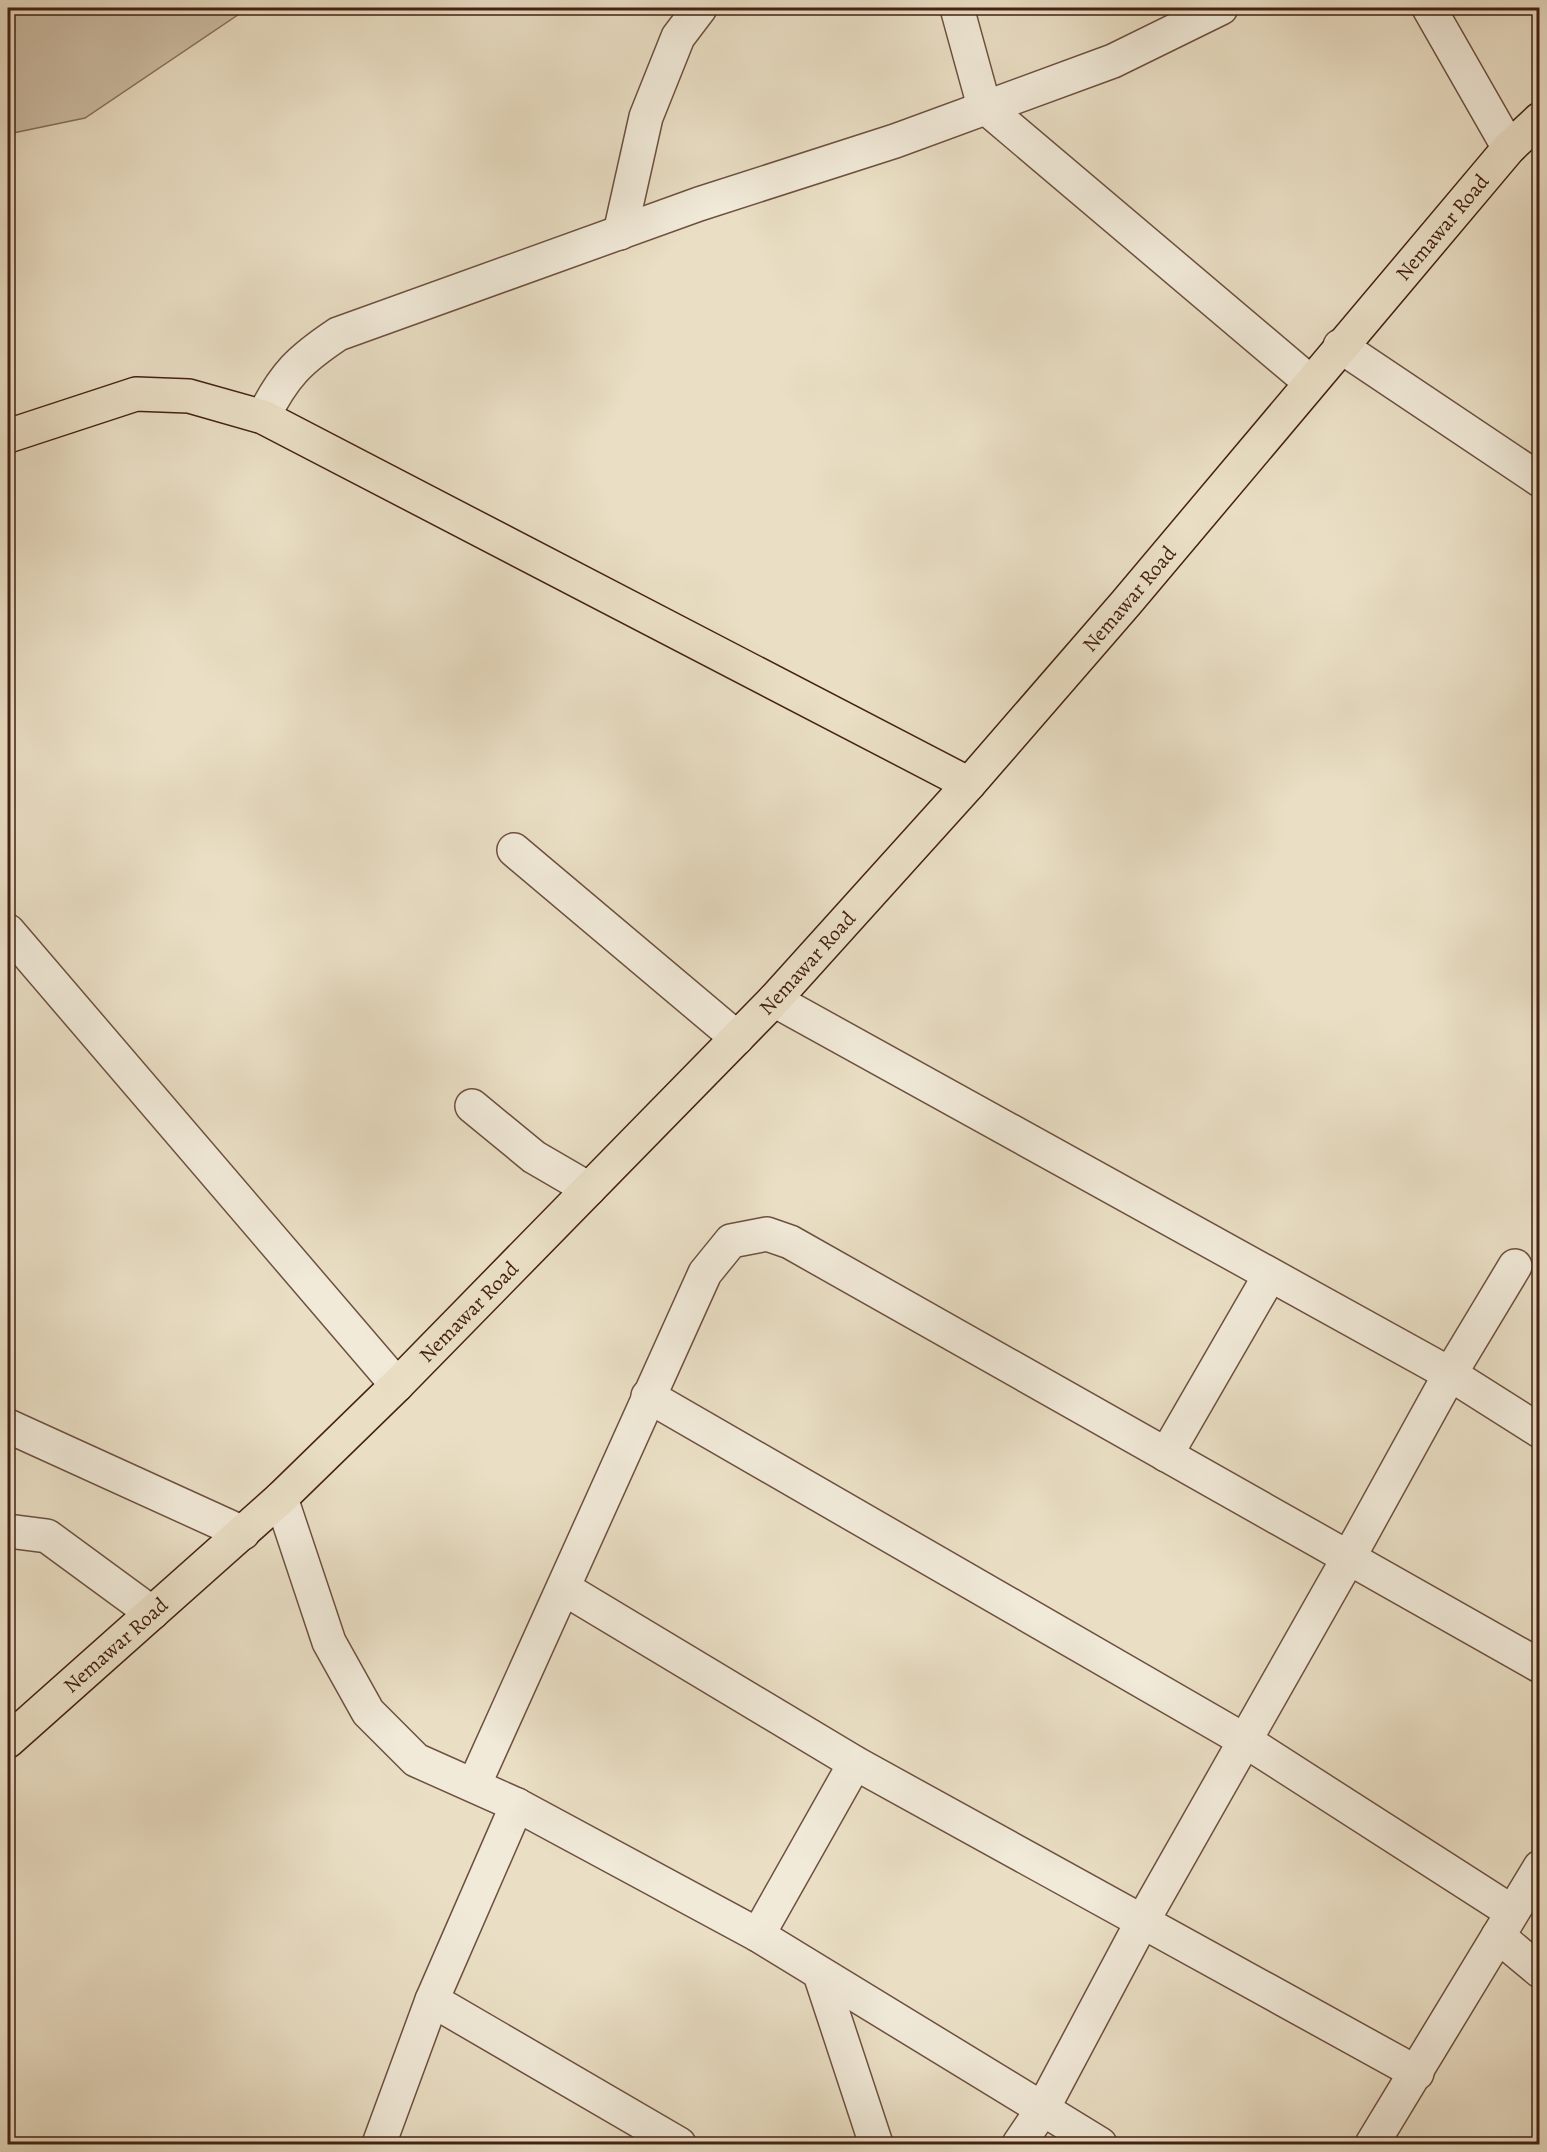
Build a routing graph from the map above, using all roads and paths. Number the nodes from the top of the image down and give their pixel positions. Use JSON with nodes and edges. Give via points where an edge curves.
{"nodes":[{"id":1,"x":700,"y":8,"type":"edge"},
{"id":2,"x":957,"y":8,"type":"edge"},
{"id":3,"x":1221,"y":8,"type":"edge"},
{"id":4,"x":1429,"y":8,"type":"edge"},
{"id":5,"x":984,"y":106,"type":"junction"},
{"id":6,"x":1539,"y":119,"type":"edge"},
{"id":7,"x":1509,"y":148,"type":"junction"},
{"id":8,"x":620,"y":233,"type":"junction"},
{"id":9,"x":1340,"y":346,"type":"junction"},
{"id":10,"x":1310,"y":382,"type":"junction"},
{"id":11,"x":263,"y":417,"type":"junction"},
{"id":12,"x":8,"y":436,"type":"edge"},
{"id":13,"x":1539,"y":480,"type":"edge"},
{"id":14,"x":969,"y":784,"type":"junction"},
{"id":15,"x":514,"y":850,"type":"dead end"},
{"id":16,"x":8,"y":931,"type":"edge"},
{"id":17,"x":774,"y":1000,"type":"junction"},
{"id":18,"x":736,"y":1038,"type":"junction"},
{"id":19,"x":472,"y":1106,"type":"dead end"},
{"id":20,"x":589,"y":1189,"type":"junction"},
{"id":21,"x":1515,"y":1266,"type":"dead end"},
{"id":22,"x":1270,"y":1275,"type":"junction"},
{"id":23,"x":1450,"y":1374,"type":"junction"},
{"id":24,"x":397,"y":1385,"type":"junction"},
{"id":25,"x":648,"y":1396,"type":"junction"},
{"id":26,"x":8,"y":1426,"type":"edge"},
{"id":27,"x":1539,"y":1431,"type":"edge"},
{"id":28,"x":1166,"y":1455,"type":"junction"},
{"id":29,"x":281,"y":1498,"type":"junction"},
{"id":30,"x":8,"y":1531,"type":"edge"},
{"id":31,"x":243,"y":1533,"type":"junction"},
{"id":32,"x":1349,"y":1557,"type":"junction"},
{"id":33,"x":565,"y":1589,"type":"junction"},
{"id":34,"x":152,"y":1613,"type":"junction"},
{"id":35,"x":1539,"y":1666,"type":"edge"},
{"id":36,"x":1244,"y":1740,"type":"junction"},
{"id":37,"x":8,"y":1742,"type":"edge"},
{"id":38,"x":855,"y":1763,"type":"junction"},
{"id":39,"x":474,"y":1785,"type":"junction"},
{"id":40,"x":517,"y":1805,"type":"junction"},
{"id":41,"x":1539,"y":1867,"type":"edge"},
{"id":42,"x":1142,"y":1922,"type":"junction"},
{"id":43,"x":1505,"y":1924,"type":"junction"},
{"id":44,"x":758,"y":1935,"type":"junction"},
{"id":45,"x":1539,"y":1971,"type":"edge"},
{"id":46,"x":820,"y":1974,"type":"junction"},
{"id":47,"x":432,"y":2000,"type":"junction"},
{"id":48,"x":1417,"y":2073,"type":"junction"},
{"id":49,"x":1042,"y":2110,"type":"junction"},
{"id":50,"x":379,"y":2145,"type":"edge"},
{"id":51,"x":679,"y":2145,"type":"edge"},
{"id":52,"x":876,"y":2145,"type":"edge"},
{"id":53,"x":1019,"y":2145,"type":"edge"},
{"id":54,"x":1100,"y":2145,"type":"edge"},
{"id":55,"x":1372,"y":2145,"type":"edge"}],
"edges":[{"from":1,"to":8,"type":"street","via":[[678,37],[646,117]]},
{"from":2,"to":5,"type":"street"},
{"from":3,"to":5,"type":"street","via":[[1113,61]]},
{"from":4,"to":7,"type":"street"},
{"from":5,"to":8,"type":"street","via":[[895,141]]},
{"from":5,"to":10,"type":"street"},
{"from":6,"to":7,"type":"main road","name":"Nemawar Road"},
{"from":7,"to":9,"type":"main road","name":"Nemawar Road"},
{"from":8,"to":11,"type":"street","via":[[338,334],[306,355],[280,385]]},
{"from":9,"to":10,"type":"main road","name":"Nemawar Road"},
{"from":9,"to":13,"type":"street"},
{"from":10,"to":14,"type":"main road","name":"Nemawar Road"},
{"from":11,"to":12,"type":"main road","via":[[189,396],[136,394]]},
{"from":11,"to":14,"type":"main road"},
{"from":14,"to":17,"type":"main road","name":"Nemawar Road"},
{"from":15,"to":18,"type":"street"},
{"from":16,"to":24,"type":"street"},
{"from":17,"to":18,"type":"main road","name":"Nemawar Road"},
{"from":17,"to":22,"type":"street"},
{"from":18,"to":20,"type":"main road","name":"Nemawar Road"},
{"from":19,"to":20,"type":"street","via":[[534,1157]]},
{"from":20,"to":24,"type":"main road","name":"Nemawar Road"},
{"from":21,"to":23,"type":"street"},
{"from":22,"to":23,"type":"street"},
{"from":22,"to":28,"type":"street"},
{"from":23,"to":27,"type":"street"},
{"from":23,"to":32,"type":"street"},
{"from":24,"to":29,"type":"main road","name":"Nemawar Road"},
{"from":25,"to":28,"type":"street","via":[[705,1273],[731,1241],[767,1234],[790,1242]]},
{"from":25,"to":33,"type":"street"},
{"from":25,"to":36,"type":"street"},
{"from":26,"to":31,"type":"street"},
{"from":28,"to":32,"type":"street"},
{"from":29,"to":31,"type":"main road","name":"Nemawar Road"},
{"from":29,"to":39,"type":"street","via":[[329,1642],[368,1712],[416,1760]]},
{"from":30,"to":34,"type":"street","via":[[47,1536]]},
{"from":31,"to":34,"type":"main road","name":"Nemawar Road"},
{"from":32,"to":35,"type":"street"},
{"from":32,"to":36,"type":"street"},
{"from":33,"to":38,"type":"street"},
{"from":33,"to":39,"type":"street"},
{"from":34,"to":37,"type":"main road","name":"Nemawar Road"},
{"from":36,"to":42,"type":"street"},
{"from":36,"to":43,"type":"street"},
{"from":38,"to":42,"type":"street"},
{"from":38,"to":44,"type":"street"},
{"from":39,"to":40,"type":"street"},
{"from":40,"to":44,"type":"street"},
{"from":40,"to":47,"type":"street"},
{"from":41,"to":43,"type":"street"},
{"from":42,"to":48,"type":"street"},
{"from":42,"to":49,"type":"street"},
{"from":43,"to":45,"type":"street"},
{"from":43,"to":48,"type":"street"},
{"from":44,"to":46,"type":"street"},
{"from":46,"to":49,"type":"street"},
{"from":46,"to":52,"type":"street"},
{"from":47,"to":50,"type":"street"},
{"from":47,"to":51,"type":"street"},
{"from":48,"to":55,"type":"street"},
{"from":49,"to":53,"type":"street"},
{"from":49,"to":54,"type":"street"}]}
